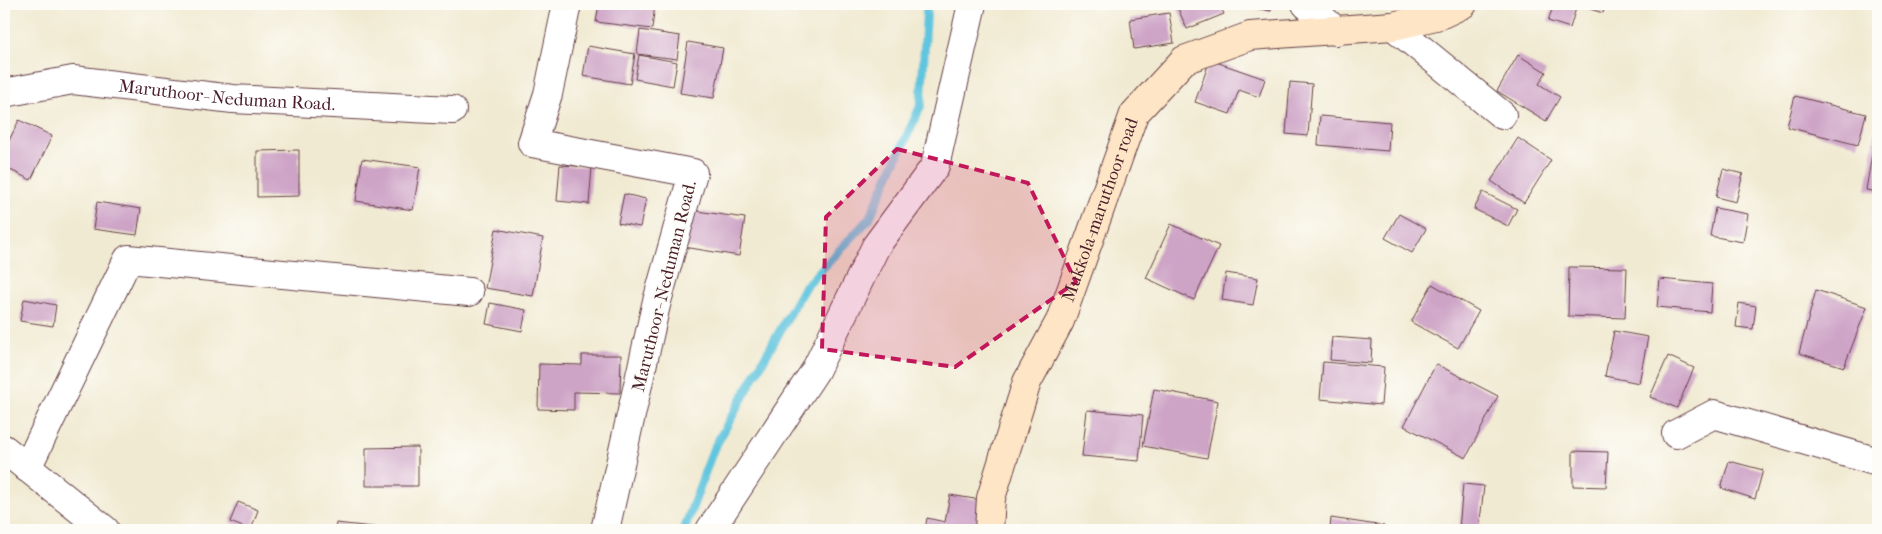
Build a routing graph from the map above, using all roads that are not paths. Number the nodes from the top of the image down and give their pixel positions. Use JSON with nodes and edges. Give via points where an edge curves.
{"nodes":[{"id":1,"x":567,"y":4,"type":"edge"},
{"id":2,"x":972,"y":4,"type":"edge"},
{"id":3,"x":1306,"y":4,"type":"edge"},
{"id":4,"x":1463,"y":4,"type":"edge"},
{"id":5,"x":1393,"y":26,"type":"junction"},
{"id":6,"x":1336,"y":31,"type":"junction"},
{"id":7,"x":4,"y":93,"type":"edge"},
{"id":8,"x":452,"y":110,"type":"dead end"},
{"id":9,"x":1502,"y":115,"type":"dead end"},
{"id":10,"x":469,"y":292,"type":"dead end"},
{"id":11,"x":1676,"y":434,"type":"dead end"},
{"id":12,"x":4,"y":449,"type":"edge"},
{"id":13,"x":1878,"y":462,"type":"edge"},
{"id":14,"x":26,"y":468,"type":"junction"},
{"id":15,"x":105,"y":530,"type":"edge"},
{"id":16,"x":605,"y":530,"type":"edge"},
{"id":17,"x":710,"y":530,"type":"edge"},
{"id":18,"x":989,"y":530,"type":"edge"}],
"edges":[{"from":1,"to":16,"type":"street","name":"Maruthoor- Neduman Road.","via":[[548,94],[532,143],[693,173],[656,306]]},
{"from":2,"to":17,"type":"street","via":[[935,166],[876,246],[815,372]]},
{"from":3,"to":6,"type":"street"},
{"from":4,"to":5,"type":"street","name":"Mukkola-maruthoor road","via":[[1440,15]]},
{"from":5,"to":6,"type":"street","name":"Mukkola-maruthoor road"},
{"from":5,"to":9,"type":"street"},
{"from":6,"to":18,"type":"street","name":"Mukkola-maruthoor road","via":[[1250,36],[1184,60],[1134,114],[1060,321],[1027,382],[991,498]]},
{"from":7,"to":8,"type":"street","name":"Maruthoor- Neduman Road.","via":[[73,80],[233,99]]},
{"from":10,"to":14,"type":"street","via":[[128,258]]},
{"from":11,"to":13,"type":"street","via":[[1714,414]]},
{"from":12,"to":14,"type":"street"},
{"from":14,"to":15,"type":"street"}]}
